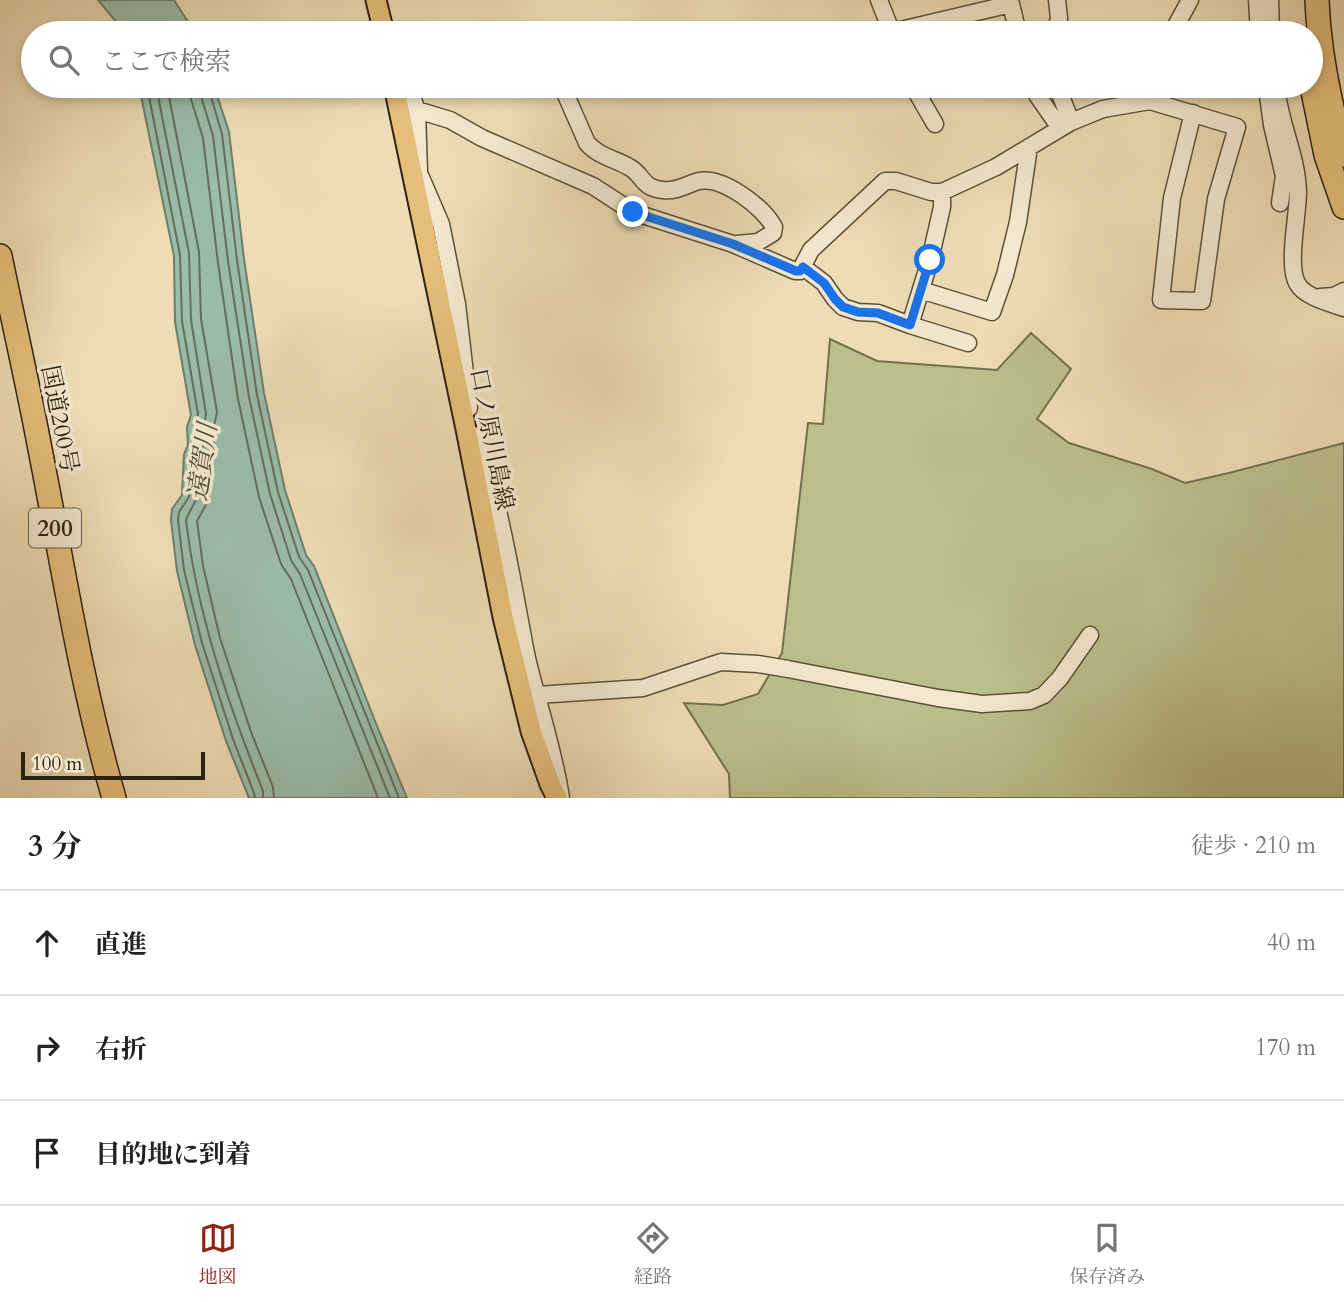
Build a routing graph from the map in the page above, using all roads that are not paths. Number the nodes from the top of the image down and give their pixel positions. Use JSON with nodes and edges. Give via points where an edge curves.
{"nodes":[{"id":1,"x":376,"y":0,"type":"edge"},
{"id":2,"x":879,"y":0,"type":"edge"},
{"id":3,"x":1057,"y":0,"type":"edge"},
{"id":4,"x":1190,"y":0,"type":"edge"},
{"id":5,"x":1257,"y":0,"type":"edge"},
{"id":6,"x":1270,"y":0,"type":"edge"},
{"id":7,"x":381,"y":21,"type":"edge"},
{"id":8,"x":887,"y":21,"type":"edge"},
{"id":9,"x":941,"y":21,"type":"edge"},
{"id":10,"x":1015,"y":21,"type":"edge"},
{"id":11,"x":1058,"y":21,"type":"edge"},
{"id":12,"x":1178,"y":21,"type":"edge"},
{"id":13,"x":1258,"y":21,"type":"edge"},
{"id":14,"x":1271,"y":21,"type":"edge"},
{"id":15,"x":1323,"y":72,"type":"edge"},
{"id":16,"x":397,"y":98,"type":"edge"},
{"id":17,"x":412,"y":98,"type":"edge"},
{"id":18,"x":567,"y":98,"type":"edge"},
{"id":19,"x":920,"y":98,"type":"edge"},
{"id":20,"x":1040,"y":98,"type":"edge"},
{"id":21,"x":1059,"y":98,"type":"edge"},
{"id":22,"x":1137,"y":98,"type":"edge"},
{"id":23,"x":1162,"y":98,"type":"edge"},
{"id":24,"x":1269,"y":98,"type":"edge"},
{"id":25,"x":1279,"y":98,"type":"edge"},
{"id":26,"x":1314,"y":98,"type":"edge"},
{"id":27,"x":417,"y":110,"type":"junction"},
{"id":28,"x":1193,"y":113,"type":"junction"},
{"id":29,"x":935,"y":124,"type":"dead end"},
{"id":30,"x":1065,"y":125,"type":"junction"},
{"id":31,"x":1342,"y":144,"type":"edge"},
{"id":32,"x":1029,"y":147,"type":"junction"},
{"id":33,"x":416,"y":174,"type":"junction"},
{"id":34,"x":942,"y":192,"type":"junction"},
{"id":35,"x":1280,"y":203,"type":"dead end"},
{"id":36,"x":1344,"y":207,"type":"edge"},
{"id":37,"x":733,"y":244,"type":"junction"},
{"id":38,"x":0,"y":256,"type":"edge"},
{"id":39,"x":803,"y":267,"type":"junction"},
{"id":40,"x":920,"y":290,"type":"junction"},
{"id":41,"x":1344,"y":291,"type":"edge"},
{"id":42,"x":1314,"y":297,"type":"junction"},
{"id":43,"x":1344,"y":307,"type":"edge"},
{"id":44,"x":910,"y":325,"type":"junction"},
{"id":45,"x":968,"y":343,"type":"dead end"},
{"id":46,"x":466,"y":429,"type":"junction"},
{"id":47,"x":1090,"y":635,"type":"dead end"},
{"id":48,"x":537,"y":695,"type":"junction"},
{"id":49,"x":114,"y":798,"type":"edge"},
{"id":50,"x":559,"y":798,"type":"edge"}],
"edges":[{"from":1,"to":7,"type":"main road"},
{"from":2,"to":8,"type":"street"},
{"from":3,"to":11,"type":"street"},
{"from":4,"to":12,"type":"street"},
{"from":5,"to":13,"type":"street"},
{"from":6,"to":14,"type":"street"},
{"from":9,"to":10,"type":"street","via":[[1011,4]]},
{"from":15,"to":31,"type":"highway"},
{"from":16,"to":33,"type":"main road","name":"口ノ原川島線"},
{"from":17,"to":27,"type":"street"},
{"from":18,"to":37,"type":"street","via":[[593,150],[631,168],[643,183],[671,191],[699,181],[715,181],[748,200],[774,227],[773,233],[758,242]]},
{"from":19,"to":29,"type":"street"},
{"from":20,"to":30,"type":"street"},
{"from":21,"to":30,"type":"street"},
{"from":22,"to":30,"type":"street"},
{"from":23,"to":28,"type":"street"},
{"from":24,"to":35,"type":"street","via":[[1284,176]]},
{"from":25,"to":42,"type":"street","via":[[1298,191],[1292,267],[1297,286]]},
{"from":26,"to":36,"type":"highway","via":[[1326,155]]},
{"from":27,"to":33,"type":"street"},
{"from":27,"to":37,"type":"street","via":[[450,120],[593,186],[633,212]]},
{"from":28,"to":28,"type":"street","via":[[1237,127],[1216,199],[1202,301],[1161,300],[1172,198]]},
{"from":30,"to":32,"type":"street"},
{"from":32,"to":34,"type":"street"},
{"from":32,"to":40,"type":"street","via":[[1018,222],[992,312]]},
{"from":33,"to":46,"type":"main road","name":"口ノ原川島線"},
{"from":34,"to":39,"type":"street","via":[[885,181],[811,250]]},
{"from":34,"to":40,"type":"street"},
{"from":37,"to":39,"type":"street","via":[[796,271]]},
{"from":38,"to":49,"type":"highway","name":"国道200号","number":"200","via":[[99,746]]},
{"from":39,"to":44,"type":"street","via":[[824,283],[843,307]]},
{"from":40,"to":44,"type":"street"},
{"from":41,"to":42,"type":"street"},
{"from":42,"to":43,"type":"street"},
{"from":44,"to":45,"type":"street"},
{"from":46,"to":48,"type":"street","via":[[475,437],[485,462]]},
{"from":46,"to":50,"type":"main road","name":"口ノ原川島線","via":[[521,693],[531,731]]},
{"from":47,"to":48,"type":"street","via":[[1060,678],[1044,695],[1030,701],[982,704],[758,664],[721,662],[643,688]]},
{"from":48,"to":50,"type":"street","via":[[558,775]]}]}
